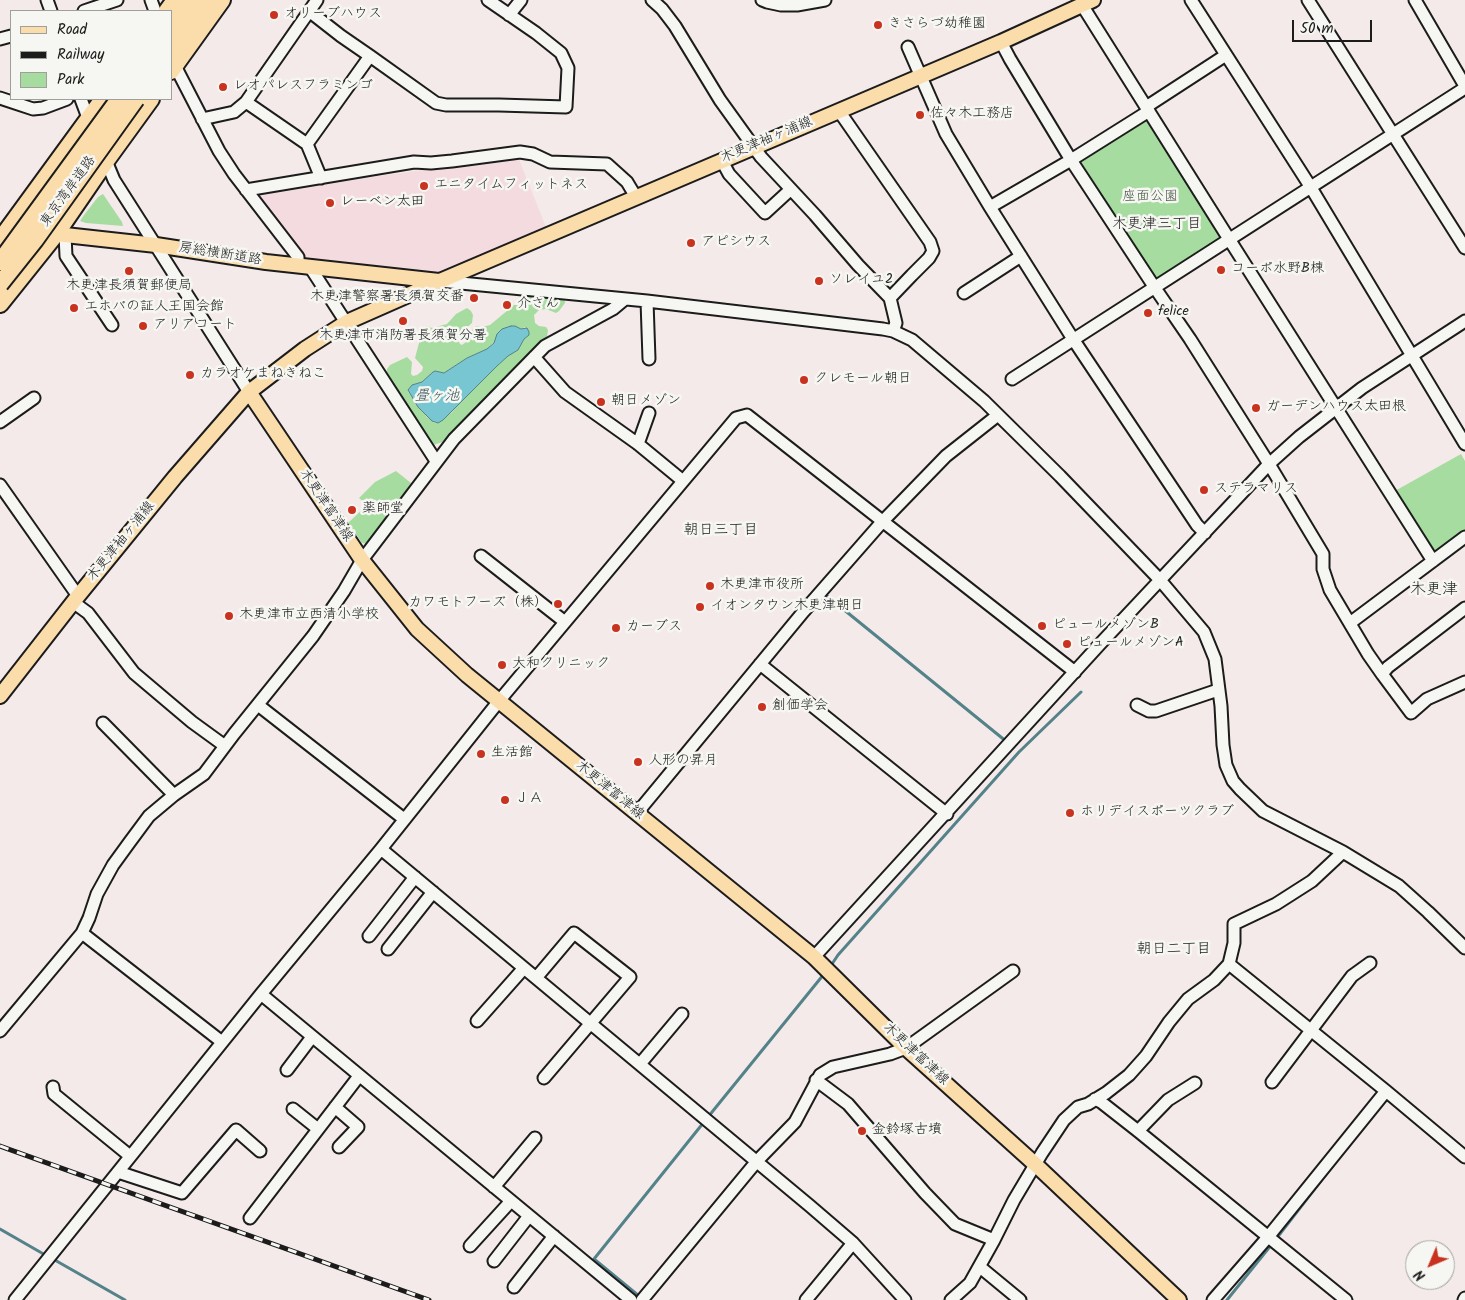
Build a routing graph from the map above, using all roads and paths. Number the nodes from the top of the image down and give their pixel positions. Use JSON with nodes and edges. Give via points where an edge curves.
{"nodes":[{"id":1,"x":117,"y":0,"type":"edge"},
{"id":2,"x":191,"y":0,"type":"edge"},
{"id":3,"x":207,"y":0,"type":"edge"},
{"id":4,"x":222,"y":0,"type":"edge"},
{"id":5,"x":317,"y":0,"type":"edge"},
{"id":6,"x":488,"y":0,"type":"edge"},
{"id":7,"x":521,"y":0,"type":"edge"},
{"id":8,"x":652,"y":0,"type":"edge"},
{"id":9,"x":762,"y":0,"type":"edge"},
{"id":10,"x":825,"y":0,"type":"edge"},
{"id":11,"x":1191,"y":0,"type":"edge"},
{"id":12,"x":1308,"y":0,"type":"edge"},
{"id":13,"x":1415,"y":0,"type":"edge"},
{"id":14,"x":1088,"y":2,"type":"edge"},
{"id":15,"x":662,"y":4,"type":"edge"},
{"id":16,"x":87,"y":10,"type":"edge"},
{"id":17,"x":309,"y":11,"type":"junction"},
{"id":18,"x":509,"y":15,"type":"junction"},
{"id":19,"x":172,"y":26,"type":"edge"},
{"id":20,"x":1001,"y":42,"type":"junction"},
{"id":21,"x":908,"y":47,"type":"dead end"},
{"id":22,"x":172,"y":49,"type":"edge"},
{"id":23,"x":1226,"y":55,"type":"junction"},
{"id":24,"x":370,"y":56,"type":"junction"},
{"id":25,"x":172,"y":65,"type":"edge"},
{"id":26,"x":921,"y":76,"type":"junction"},
{"id":27,"x":1465,"y":87,"type":"edge"},
{"id":28,"x":0,"y":98,"type":"edge"},
{"id":29,"x":64,"y":100,"type":"edge"},
{"id":30,"x":81,"y":100,"type":"edge"},
{"id":31,"x":102,"y":100,"type":"edge"},
{"id":32,"x":118,"y":100,"type":"edge"},
{"id":33,"x":135,"y":100,"type":"edge"},
{"id":34,"x":150,"y":100,"type":"edge"},
{"id":35,"x":246,"y":102,"type":"junction"},
{"id":36,"x":1148,"y":109,"type":"junction"},
{"id":37,"x":840,"y":111,"type":"junction"},
{"id":38,"x":88,"y":119,"type":"junction"},
{"id":39,"x":202,"y":119,"type":"junction"},
{"id":40,"x":1393,"y":135,"type":"junction"},
{"id":41,"x":307,"y":144,"type":"junction"},
{"id":42,"x":753,"y":147,"type":"junction"},
{"id":43,"x":1072,"y":160,"type":"junction"},
{"id":44,"x":106,"y":161,"type":"junction"},
{"id":45,"x":722,"y":161,"type":"junction"},
{"id":46,"x":321,"y":178,"type":"junction"},
{"id":47,"x":1310,"y":186,"type":"junction"},
{"id":48,"x":246,"y":190,"type":"junction"},
{"id":49,"x":790,"y":190,"type":"junction"},
{"id":50,"x":636,"y":197,"type":"junction"},
{"id":51,"x":990,"y":207,"type":"junction"},
{"id":52,"x":3,"y":232,"type":"edge"},
{"id":53,"x":60,"y":235,"type":"junction"},
{"id":54,"x":1229,"y":239,"type":"junction"},
{"id":55,"x":156,"y":245,"type":"junction"},
{"id":56,"x":1465,"y":248,"type":"edge"},
{"id":57,"x":1021,"y":256,"type":"junction"},
{"id":58,"x":0,"y":262,"type":"edge"},
{"id":59,"x":304,"y":266,"type":"junction"},
{"id":60,"x":440,"y":281,"type":"junction"},
{"id":61,"x":0,"y":284,"type":"edge"},
{"id":62,"x":1155,"y":288,"type":"junction"},
{"id":63,"x":964,"y":294,"type":"dead end"},
{"id":64,"x":890,"y":298,"type":"junction"},
{"id":65,"x":625,"y":299,"type":"junction"},
{"id":66,"x":647,"y":301,"type":"junction"},
{"id":67,"x":0,"y":304,"type":"edge"},
{"id":68,"x":1465,"y":321,"type":"edge"},
{"id":69,"x":347,"y":322,"type":"junction"},
{"id":70,"x":112,"y":325,"type":"dead end"},
{"id":71,"x":893,"y":331,"type":"junction"},
{"id":72,"x":1073,"y":339,"type":"junction"},
{"id":73,"x":1412,"y":356,"type":"junction"},
{"id":74,"x":534,"y":357,"type":"junction"},
{"id":75,"x":649,"y":359,"type":"dead end"},
{"id":76,"x":1012,"y":379,"type":"dead end"},
{"id":77,"x":249,"y":392,"type":"junction"},
{"id":78,"x":34,"y":398,"type":"dead end"},
{"id":79,"x":1336,"y":408,"type":"junction"},
{"id":80,"x":648,"y":413,"type":"dead end"},
{"id":81,"x":998,"y":415,"type":"junction"},
{"id":82,"x":0,"y":422,"type":"edge"},
{"id":83,"x":638,"y":444,"type":"junction"},
{"id":84,"x":1465,"y":444,"type":"edge"},
{"id":85,"x":436,"y":461,"type":"junction"},
{"id":86,"x":1269,"y":464,"type":"junction"},
{"id":87,"x":683,"y":481,"type":"junction"},
{"id":88,"x":1,"y":487,"type":"edge"},
{"id":89,"x":882,"y":522,"type":"junction"},
{"id":90,"x":1206,"y":533,"type":"junction"},
{"id":91,"x":1465,"y":537,"type":"edge"},
{"id":92,"x":481,"y":556,"type":"dead end"},
{"id":93,"x":362,"y":560,"type":"junction"},
{"id":94,"x":1433,"y":561,"type":"junction"},
{"id":95,"x":1160,"y":580,"type":"junction"},
{"id":96,"x":75,"y":599,"type":"junction"},
{"id":97,"x":1465,"y":608,"type":"edge"},
{"id":98,"x":565,"y":622,"type":"junction"},
{"id":99,"x":1350,"y":624,"type":"junction"},
{"id":100,"x":760,"y":664,"type":"junction"},
{"id":101,"x":1075,"y":672,"type":"junction"},
{"id":102,"x":1382,"y":674,"type":"junction"},
{"id":103,"x":1465,"y":682,"type":"edge"},
{"id":104,"x":1218,"y":690,"type":"junction"},
{"id":105,"x":0,"y":696,"type":"edge"},
{"id":106,"x":499,"y":701,"type":"junction"},
{"id":107,"x":258,"y":705,"type":"junction"},
{"id":108,"x":1137,"y":705,"type":"dead end"},
{"id":109,"x":103,"y":723,"type":"dead end"},
{"id":110,"x":225,"y":746,"type":"junction"},
{"id":111,"x":174,"y":795,"type":"junction"},
{"id":112,"x":637,"y":813,"type":"junction"},
{"id":113,"x":947,"y":814,"type":"junction"},
{"id":114,"x":404,"y":818,"type":"junction"},
{"id":115,"x":381,"y":849,"type":"junction"},
{"id":116,"x":1343,"y":852,"type":"junction"},
{"id":117,"x":415,"y":878,"type":"junction"},
{"id":118,"x":433,"y":892,"type":"junction"},
{"id":119,"x":82,"y":933,"type":"junction"},
{"id":120,"x":368,"y":936,"type":"dead end"},
{"id":121,"x":1465,"y":948,"type":"edge"},
{"id":122,"x":388,"y":950,"type":"dead end"},
{"id":123,"x":814,"y":957,"type":"junction"},
{"id":124,"x":1229,"y":964,"type":"junction"},
{"id":125,"x":1370,"y":964,"type":"dead end"},
{"id":126,"x":524,"y":968,"type":"junction"},
{"id":127,"x":1013,"y":971,"type":"dead end"},
{"id":128,"x":536,"y":978,"type":"junction"},
{"id":129,"x":261,"y":994,"type":"junction"},
{"id":130,"x":682,"y":1014,"type":"dead end"},
{"id":131,"x":477,"y":1021,"type":"dead end"},
{"id":132,"x":591,"y":1024,"type":"junction"},
{"id":133,"x":0,"y":1031,"type":"edge"},
{"id":134,"x":1312,"y":1031,"type":"junction"},
{"id":135,"x":312,"y":1036,"type":"junction"},
{"id":136,"x":222,"y":1042,"type":"junction"},
{"id":137,"x":906,"y":1048,"type":"junction"},
{"id":138,"x":640,"y":1064,"type":"junction"},
{"id":139,"x":287,"y":1070,"type":"dead end"},
{"id":140,"x":359,"y":1076,"type":"junction"},
{"id":141,"x":544,"y":1078,"type":"dead end"},
{"id":142,"x":816,"y":1080,"type":"junction"},
{"id":143,"x":1272,"y":1082,"type":"dead end"},
{"id":144,"x":1195,"y":1083,"type":"dead end"},
{"id":145,"x":53,"y":1087,"type":"dead end"},
{"id":146,"x":1386,"y":1091,"type":"junction"},
{"id":147,"x":1095,"y":1099,"type":"junction"},
{"id":148,"x":335,"y":1107,"type":"junction"},
{"id":149,"x":293,"y":1109,"type":"dead end"},
{"id":150,"x":318,"y":1129,"type":"junction"},
{"id":151,"x":1138,"y":1131,"type":"junction"},
{"id":152,"x":535,"y":1138,"type":"dead end"},
{"id":153,"x":339,"y":1147,"type":"dead end"},
{"id":154,"x":260,"y":1151,"type":"dead end"},
{"id":155,"x":130,"y":1156,"type":"junction"},
{"id":156,"x":1465,"y":1157,"type":"edge"},
{"id":157,"x":757,"y":1161,"type":"junction"},
{"id":158,"x":1036,"y":1165,"type":"junction"},
{"id":159,"x":118,"y":1172,"type":"junction"},
{"id":160,"x":494,"y":1187,"type":"junction"},
{"id":161,"x":511,"y":1201,"type":"junction"},
{"id":162,"x":529,"y":1216,"type":"junction"},
{"id":163,"x":250,"y":1218,"type":"dead end"},
{"id":164,"x":554,"y":1236,"type":"junction"},
{"id":165,"x":1268,"y":1237,"type":"junction"},
{"id":166,"x":994,"y":1240,"type":"junction"},
{"id":167,"x":854,"y":1243,"type":"junction"},
{"id":168,"x":470,"y":1246,"type":"dead end"},
{"id":169,"x":494,"y":1261,"type":"dead end"},
{"id":170,"x":980,"y":1268,"type":"junction"},
{"id":171,"x":514,"y":1287,"type":"dead end"},
{"id":172,"x":15,"y":1300,"type":"edge"},
{"id":173,"x":631,"y":1300,"type":"edge"},
{"id":174,"x":642,"y":1300,"type":"edge"},
{"id":175,"x":806,"y":1300,"type":"edge"},
{"id":176,"x":905,"y":1300,"type":"edge"},
{"id":177,"x":951,"y":1300,"type":"edge"},
{"id":178,"x":1020,"y":1300,"type":"edge"},
{"id":179,"x":1179,"y":1300,"type":"edge"},
{"id":180,"x":1214,"y":1300,"type":"edge"},
{"id":181,"x":1346,"y":1300,"type":"edge"}],
"edges":[{"from":1,"to":16,"type":"street"},
{"from":2,"to":19,"type":"highway"},
{"from":3,"to":22,"type":"highway"},
{"from":4,"to":25,"type":"highway"},
{"from":5,"to":17,"type":"street"},
{"from":6,"to":18,"type":"street"},
{"from":7,"to":18,"type":"street"},
{"from":8,"to":15,"type":"street"},
{"from":9,"to":10,"type":"street","via":[[781,5]]},
{"from":11,"to":23,"type":"street"},
{"from":12,"to":40,"type":"street"},
{"from":13,"to":27,"type":"street"},
{"from":14,"to":20,"type":"main road","name":"木更津袖ヶ浦線"},
{"from":14,"to":36,"type":"street"},
{"from":15,"to":42,"type":"street","via":[[720,100]]},
{"from":17,"to":24,"type":"street"},
{"from":17,"to":35,"type":"street"},
{"from":18,"to":24,"type":"street","via":[[561,53],[568,68],[566,107],[436,103]]},
{"from":20,"to":26,"type":"main road","name":"木更津袖ヶ浦線"},
{"from":20,"to":43,"type":"street"},
{"from":21,"to":26,"type":"street"},
{"from":23,"to":36,"type":"street"},
{"from":23,"to":47,"type":"street"},
{"from":24,"to":41,"type":"street"},
{"from":25,"to":39,"type":"street"},
{"from":26,"to":37,"type":"main road","name":"木更津袖ヶ浦線"},
{"from":26,"to":51,"type":"street","via":[[946,134]]},
{"from":27,"to":40,"type":"street"},
{"from":28,"to":29,"type":"street","via":[[33,109]]},
{"from":30,"to":38,"type":"street"},
{"from":31,"to":38,"type":"highway"},
{"from":32,"to":58,"type":"highway","name":"東京湾岸道路","bridge":true},
{"from":33,"to":61,"type":"highway","name":"東京湾岸道路","bridge":true},
{"from":34,"to":44,"type":"highway"},
{"from":35,"to":39,"type":"street","via":[[234,112]]},
{"from":35,"to":41,"type":"street"},
{"from":36,"to":43,"type":"street"},
{"from":36,"to":54,"type":"street"},
{"from":37,"to":42,"type":"main road","name":"木更津袖ヶ浦線"},
{"from":37,"to":64,"type":"street","via":[[933,251]]},
{"from":38,"to":44,"type":"street"},
{"from":38,"to":52,"type":"highway"},
{"from":39,"to":48,"type":"street"},
{"from":40,"to":47,"type":"street"},
{"from":40,"to":56,"type":"street"},
{"from":41,"to":46,"type":"street"},
{"from":42,"to":45,"type":"main road","name":"木更津袖ヶ浦線"},
{"from":42,"to":49,"type":"street"},
{"from":43,"to":51,"type":"street"},
{"from":43,"to":62,"type":"street"},
{"from":44,"to":53,"type":"highway"},
{"from":44,"to":55,"type":"street","via":[[114,180]]},
{"from":45,"to":49,"type":"street","via":[[729,174],[764,213]]},
{"from":45,"to":50,"type":"main road","name":"木更津袖ヶ浦線"},
{"from":46,"to":48,"type":"street"},
{"from":46,"to":50,"type":"street","via":[[414,162],[452,162],[520,152],[550,162],[608,164],[627,182]]},
{"from":47,"to":54,"type":"street"},
{"from":47,"to":73,"type":"street"},
{"from":48,"to":59,"type":"street"},
{"from":49,"to":64,"type":"street"},
{"from":50,"to":60,"type":"main road","name":"木更津袖ヶ浦線"},
{"from":51,"to":57,"type":"street"},
{"from":52,"to":53,"type":"highway","name":"房総横断道路"},
{"from":53,"to":55,"type":"main road","name":"房総横断道路"},
{"from":53,"to":67,"type":"highway"},
{"from":53,"to":70,"type":"street","via":[[66,256]]},
{"from":54,"to":62,"type":"street"},
{"from":54,"to":79,"type":"street"},
{"from":55,"to":59,"type":"main road","name":"房総横断道路"},
{"from":55,"to":77,"type":"street"},
{"from":57,"to":63,"type":"street"},
{"from":57,"to":72,"type":"street"},
{"from":59,"to":60,"type":"main road","name":"房総横断道路"},
{"from":59,"to":69,"type":"street"},
{"from":60,"to":65,"type":"street"},
{"from":60,"to":69,"type":"main road"},
{"from":62,"to":72,"type":"street"},
{"from":62,"to":86,"type":"street"},
{"from":64,"to":71,"type":"street","via":[[896,323]]},
{"from":65,"to":66,"type":"street"},
{"from":65,"to":74,"type":"street","via":[[613,309],[545,346]]},
{"from":66,"to":71,"type":"street"},
{"from":66,"to":75,"type":"street"},
{"from":68,"to":73,"type":"street"},
{"from":69,"to":77,"type":"main road"},
{"from":69,"to":85,"type":"street"},
{"from":71,"to":81,"type":"street","via":[[924,349]]},
{"from":72,"to":76,"type":"street"},
{"from":72,"to":90,"type":"street","via":[[1197,526]]},
{"from":73,"to":79,"type":"street"},
{"from":73,"to":84,"type":"street"},
{"from":74,"to":83,"type":"street","via":[[565,392]]},
{"from":74,"to":85,"type":"street"},
{"from":77,"to":93,"type":"main road","name":"木更津富津線"},
{"from":77,"to":96,"type":"main road","name":"木更津袖ヶ浦線","via":[[174,477]]},
{"from":78,"to":82,"type":"street"},
{"from":79,"to":86,"type":"street"},
{"from":79,"to":94,"type":"street"},
{"from":80,"to":83,"type":"street"},
{"from":81,"to":89,"type":"street","via":[[946,456]]},
{"from":81,"to":95,"type":"street"},
{"from":83,"to":87,"type":"street"},
{"from":85,"to":93,"type":"street"},
{"from":86,"to":90,"type":"street"},
{"from":86,"to":99,"type":"street","via":[[1323,554],[1323,569],[1330,590]]},
{"from":87,"to":89,"type":"street","via":[[736,418],[747,415]]},
{"from":87,"to":98,"type":"street"},
{"from":88,"to":96,"type":"street"},
{"from":89,"to":100,"type":"street"},
{"from":89,"to":101,"type":"street"},
{"from":90,"to":95,"type":"street"},
{"from":91,"to":94,"type":"street"},
{"from":92,"to":98,"type":"street"},
{"from":93,"to":106,"type":"main road","name":"木更津富津線","via":[[416,629]]},
{"from":93,"to":107,"type":"street","via":[[313,636]]},
{"from":94,"to":99,"type":"street"},
{"from":95,"to":101,"type":"street"},
{"from":95,"to":104,"type":"street","via":[[1204,632],[1214,659]]},
{"from":96,"to":105,"type":"main road","name":"木更津袖ヶ浦線"},
{"from":96,"to":110,"type":"street","via":[[134,673]]},
{"from":97,"to":102,"type":"street"},
{"from":98,"to":106,"type":"street"},
{"from":99,"to":102,"type":"street"},
{"from":100,"to":112,"type":"street"},
{"from":100,"to":113,"type":"street"},
{"from":101,"to":113,"type":"street"},
{"from":102,"to":103,"type":"street","via":[[1411,712],[1427,699]]},
{"from":104,"to":108,"type":"street","via":[[1156,711]]},
{"from":104,"to":116,"type":"street","via":[[1226,765],[1233,781],[1264,811]]},
{"from":106,"to":112,"type":"main road","name":"木更津富津線"},
{"from":106,"to":114,"type":"street"},
{"from":107,"to":110,"type":"street"},
{"from":107,"to":114,"type":"street"},
{"from":109,"to":111,"type":"street"},
{"from":110,"to":111,"type":"street","via":[[204,774]]},
{"from":111,"to":119,"type":"street","via":[[149,816],[113,865],[97,894]]},
{"from":112,"to":123,"type":"main road","name":"木更津富津線"},
{"from":113,"to":123,"type":"street"},
{"from":114,"to":115,"type":"street"},
{"from":115,"to":117,"type":"street"},
{"from":115,"to":129,"type":"street"},
{"from":116,"to":121,"type":"street","via":[[1399,886]]},
{"from":116,"to":124,"type":"street","via":[[1312,881],[1276,904],[1234,924]]},
{"from":117,"to":118,"type":"street"},
{"from":117,"to":120,"type":"street"},
{"from":118,"to":122,"type":"street"},
{"from":118,"to":126,"type":"street"},
{"from":119,"to":133,"type":"street"},
{"from":119,"to":136,"type":"street"},
{"from":123,"to":137,"type":"main road","name":"木更津富津線"},
{"from":124,"to":134,"type":"street"},
{"from":124,"to":147,"type":"street","via":[[1188,999],[1129,1075]]},
{"from":125,"to":134,"type":"street","via":[[1352,976]]},
{"from":126,"to":128,"type":"street"},
{"from":126,"to":131,"type":"street"},
{"from":127,"to":137,"type":"street"},
{"from":128,"to":132,"type":"street"},
{"from":128,"to":132,"type":"street","via":[[574,933],[630,976]]},
{"from":129,"to":135,"type":"street"},
{"from":129,"to":136,"type":"street"},
{"from":130,"to":138,"type":"street"},
{"from":132,"to":138,"type":"street"},
{"from":132,"to":141,"type":"street"},
{"from":134,"to":143,"type":"street"},
{"from":134,"to":146,"type":"street"},
{"from":135,"to":139,"type":"street"},
{"from":135,"to":140,"type":"street"},
{"from":136,"to":155,"type":"street"},
{"from":137,"to":142,"type":"street","via":[[833,1068]]},
{"from":137,"to":158,"type":"main road","name":"木更津富津線"},
{"from":138,"to":157,"type":"street"},
{"from":140,"to":148,"type":"street"},
{"from":140,"to":160,"type":"street"},
{"from":142,"to":157,"type":"street","via":[[795,1122]]},
{"from":142,"to":166,"type":"street","via":[[848,1104],[956,1224]]},
{"from":144,"to":151,"type":"street","via":[[1168,1100]]},
{"from":145,"to":155,"type":"street","via":[[54,1094]]},
{"from":146,"to":156,"type":"street"},
{"from":146,"to":165,"type":"street"},
{"from":147,"to":151,"type":"street"},
{"from":147,"to":158,"type":"street","via":[[1078,1107],[1064,1120]]},
{"from":148,"to":150,"type":"street"},
{"from":148,"to":153,"type":"street","via":[[358,1127]]},
{"from":149,"to":150,"type":"street"},
{"from":150,"to":163,"type":"street"},
{"from":151,"to":165,"type":"street"},
{"from":152,"to":160,"type":"street"},
{"from":154,"to":159,"type":"street","via":[[236,1130],[182,1193]]},
{"from":155,"to":159,"type":"street"},
{"from":157,"to":167,"type":"street"},
{"from":157,"to":174,"type":"street"},
{"from":158,"to":166,"type":"street"},
{"from":158,"to":179,"type":"main road","name":"木更津富津線"},
{"from":159,"to":172,"type":"street"},
{"from":160,"to":161,"type":"street"},
{"from":161,"to":162,"type":"street"},
{"from":161,"to":168,"type":"street"},
{"from":162,"to":164,"type":"street"},
{"from":162,"to":169,"type":"street"},
{"from":164,"to":171,"type":"street"},
{"from":164,"to":173,"type":"street"},
{"from":165,"to":180,"type":"street"},
{"from":165,"to":181,"type":"street"},
{"from":166,"to":170,"type":"street"},
{"from":167,"to":175,"type":"street"},
{"from":167,"to":176,"type":"street"},
{"from":170,"to":177,"type":"street","via":[[970,1283]]},
{"from":170,"to":178,"type":"street"}]}
